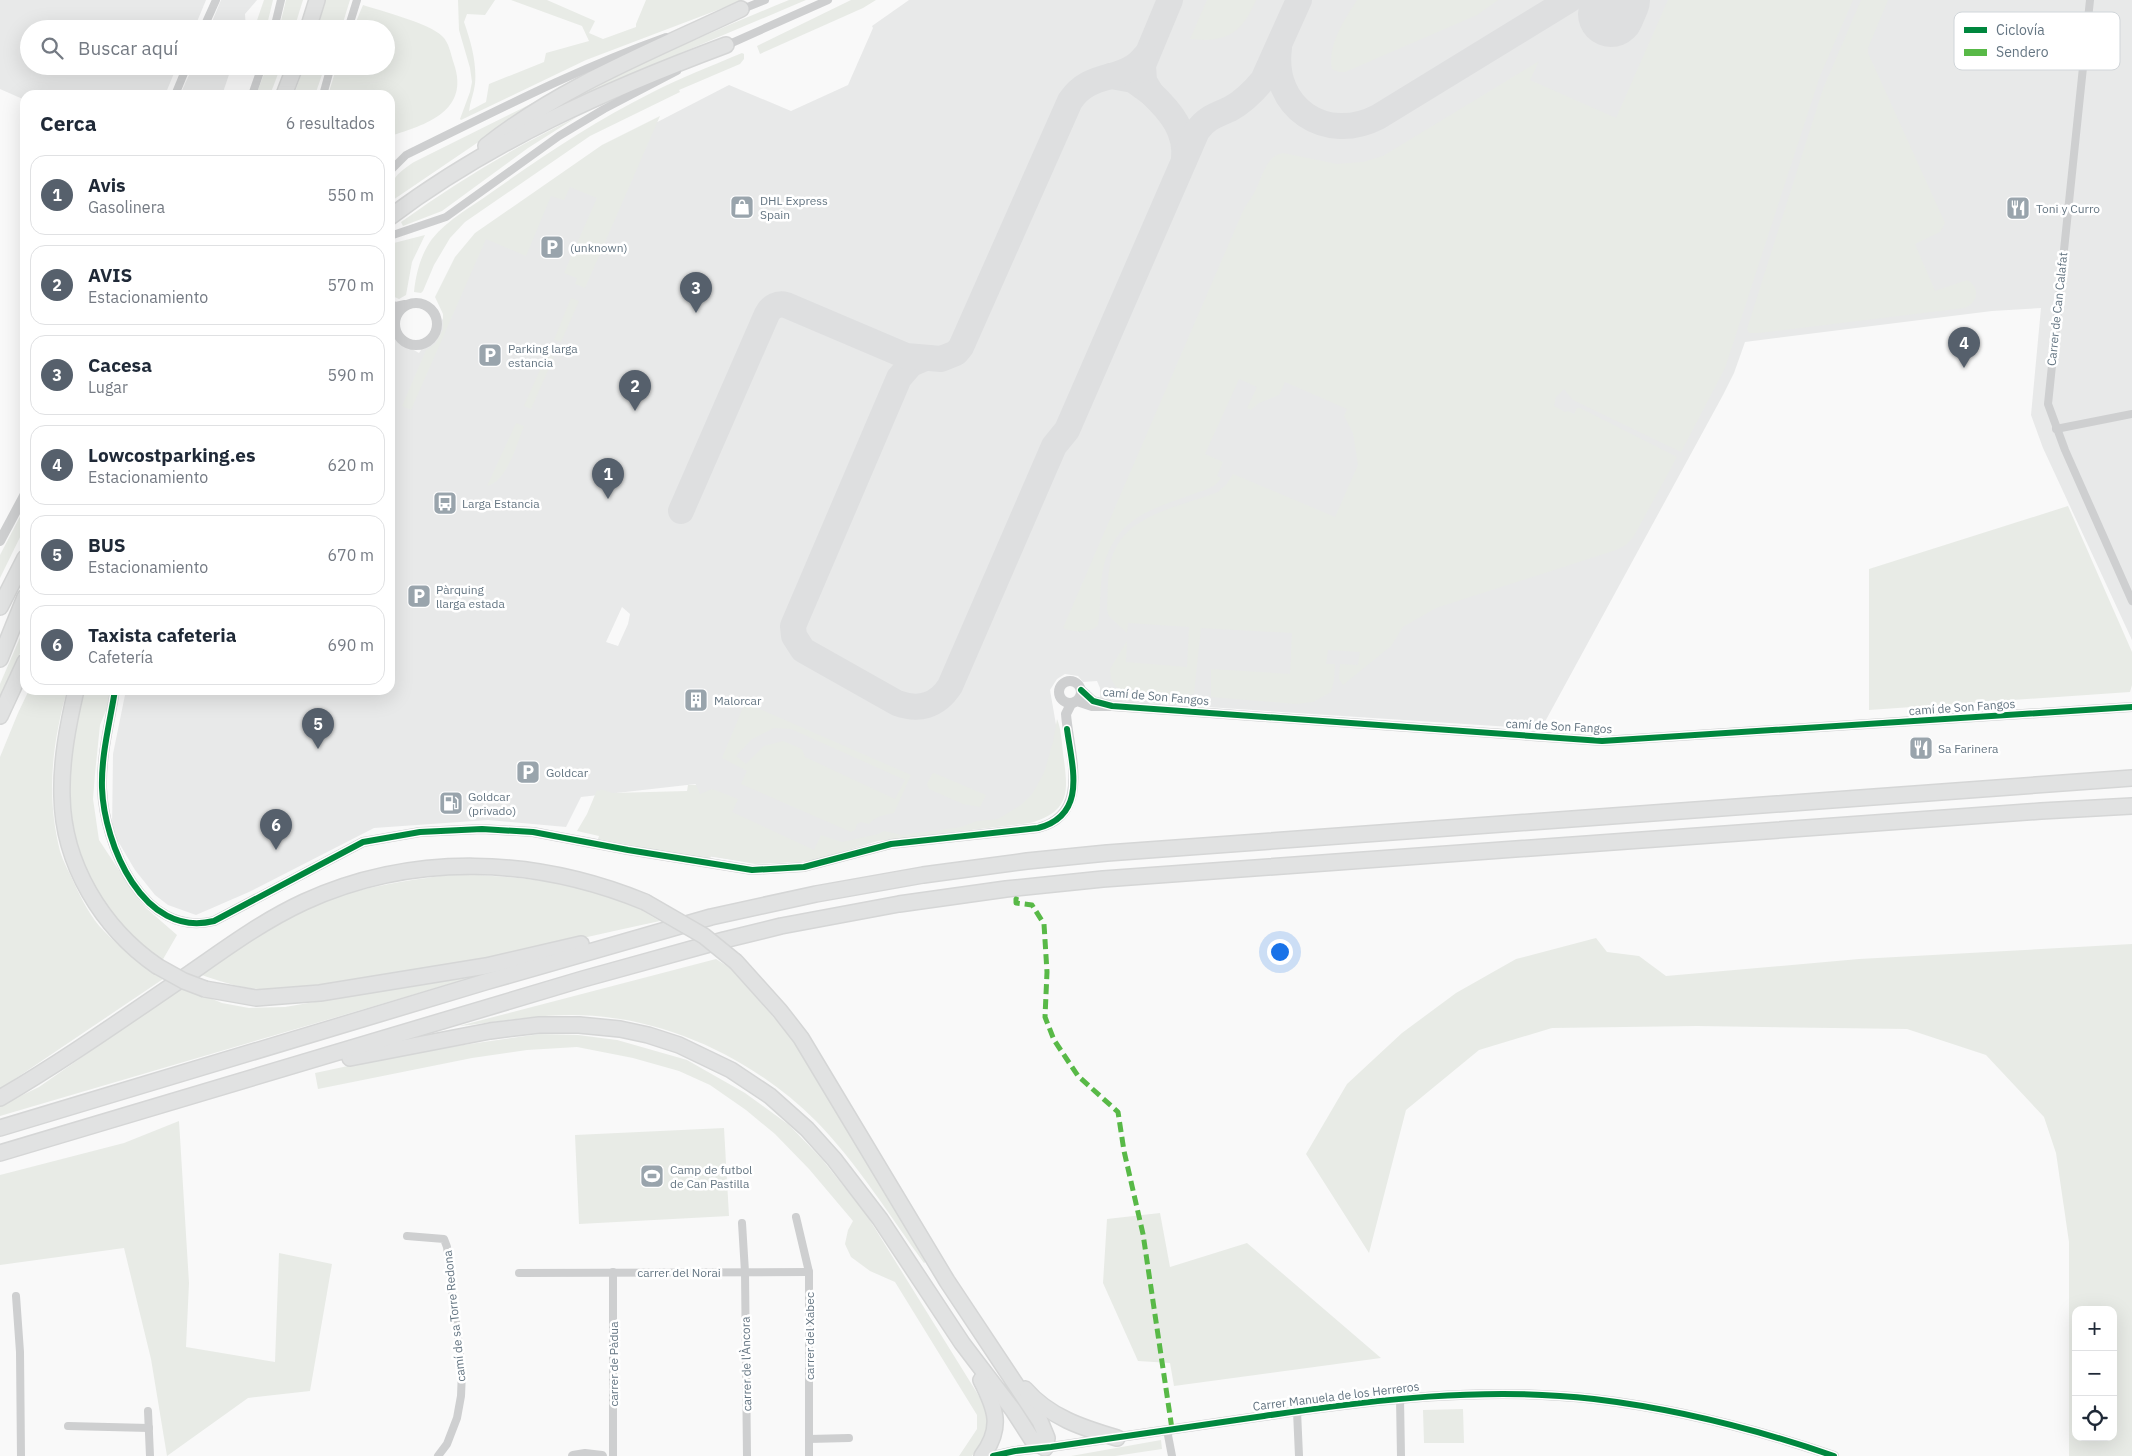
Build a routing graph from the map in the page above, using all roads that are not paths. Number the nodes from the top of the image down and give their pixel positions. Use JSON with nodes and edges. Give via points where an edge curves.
{"nodes":[{"id":1,"x":216,"y":0,"type":"edge"},
{"id":2,"x":281,"y":0,"type":"edge"},
{"id":3,"x":317,"y":0,"type":"edge"},
{"id":4,"x":357,"y":0,"type":"edge"},
{"id":5,"x":765,"y":0,"type":"edge"},
{"id":6,"x":828,"y":0,"type":"edge"},
{"id":7,"x":742,"y":9,"type":"junction"},
{"id":8,"x":207,"y":20,"type":"edge"},
{"id":9,"x":276,"y":20,"type":"edge"},
{"id":10,"x":311,"y":20,"type":"edge"},
{"id":11,"x":351,"y":20,"type":"edge"},
{"id":12,"x":726,"y":45,"type":"junction"},
{"id":13,"x":2083,"y":70,"type":"edge"},
{"id":14,"x":183,"y":75,"type":"edge"},
{"id":15,"x":259,"y":75,"type":"edge"},
{"id":16,"x":292,"y":75,"type":"edge"},
{"id":17,"x":329,"y":75,"type":"edge"},
{"id":18,"x":177,"y":90,"type":"edge"},
{"id":19,"x":254,"y":90,"type":"edge"},
{"id":20,"x":286,"y":90,"type":"edge"},
{"id":21,"x":325,"y":90,"type":"edge"},
{"id":22,"x":395,"y":166,"type":"edge"},
{"id":23,"x":436,"y":186,"type":"junction"},
{"id":24,"x":395,"y":214,"type":"edge"},
{"id":25,"x":395,"y":234,"type":"edge"},
{"id":26,"x":405,"y":306,"type":"junction"},
{"id":27,"x":395,"y":307,"type":"edge"},
{"id":28,"x":395,"y":317,"type":"edge"},
{"id":29,"x":395,"y":330,"type":"edge"},
{"id":30,"x":2132,"y":414,"type":"edge"},
{"id":31,"x":2056,"y":429,"type":"junction"},
{"id":32,"x":20,"y":504,"type":"edge"},
{"id":33,"x":0,"y":542,"type":"edge"},
{"id":34,"x":20,"y":568,"type":"edge"},
{"id":35,"x":2132,"y":601,"type":"edge"},
{"id":36,"x":0,"y":607,"type":"edge"},
{"id":37,"x":20,"y":612,"type":"edge"},
{"id":38,"x":20,"y":618,"type":"edge"},
{"id":39,"x":15,"y":626,"type":"junction"},
{"id":40,"x":0,"y":659,"type":"edge"},
{"id":41,"x":20,"y":674,"type":"edge"},
{"id":42,"x":1080,"y":690,"type":"junction"},
{"id":43,"x":75,"y":695,"type":"edge"},
{"id":44,"x":114,"y":695,"type":"edge"},
{"id":45,"x":1074,"y":702,"type":"junction"},
{"id":46,"x":1112,"y":706,"type":"junction"},
{"id":47,"x":2132,"y":708,"type":"edge"},
{"id":48,"x":0,"y":716,"type":"edge"},
{"id":49,"x":2129,"y":778,"type":"edge"},
{"id":50,"x":2132,"y":806,"type":"edge"},
{"id":51,"x":2115,"y":807,"type":"junction"},
{"id":52,"x":2132,"y":810,"type":"edge"},
{"id":53,"x":628,"y":940,"type":"junction"},
{"id":54,"x":320,"y":1059,"type":"junction"},
{"id":55,"x":0,"y":1098,"type":"edge"},
{"id":56,"x":0,"y":1128,"type":"edge"},
{"id":57,"x":0,"y":1153,"type":"edge"},
{"id":58,"x":796,"y":1217,"type":"dead end"},
{"id":59,"x":742,"y":1223,"type":"dead end"},
{"id":60,"x":407,"y":1236,"type":"dead end"},
{"id":61,"x":613,"y":1272,"type":"junction"},
{"id":62,"x":746,"y":1272,"type":"junction"},
{"id":63,"x":810,"y":1272,"type":"junction"},
{"id":64,"x":518,"y":1273,"type":"dead end"},
{"id":65,"x":16,"y":1296,"type":"dead end"},
{"id":66,"x":962,"y":1343,"type":"junction"},
{"id":67,"x":992,"y":1350,"type":"junction"},
{"id":68,"x":1400,"y":1398,"type":"junction"},
{"id":69,"x":148,"y":1411,"type":"dead end"},
{"id":70,"x":1297,"y":1411,"type":"junction"},
{"id":71,"x":68,"y":1426,"type":"dead end"},
{"id":72,"x":149,"y":1428,"type":"junction"},
{"id":73,"x":1167,"y":1430,"type":"junction"},
{"id":74,"x":849,"y":1438,"type":"dead end"},
{"id":75,"x":1117,"y":1438,"type":"junction"},
{"id":76,"x":809,"y":1439,"type":"junction"},
{"id":77,"x":1045,"y":1448,"type":"junction"},
{"id":78,"x":21,"y":1456,"type":"edge"},
{"id":79,"x":150,"y":1456,"type":"edge"},
{"id":80,"x":438,"y":1456,"type":"edge"},
{"id":81,"x":573,"y":1456,"type":"edge"},
{"id":82,"x":602,"y":1456,"type":"edge"},
{"id":83,"x":613,"y":1456,"type":"edge"},
{"id":84,"x":747,"y":1456,"type":"edge"},
{"id":85,"x":808,"y":1456,"type":"edge"},
{"id":86,"x":982,"y":1456,"type":"edge"},
{"id":87,"x":992,"y":1456,"type":"edge"},
{"id":88,"x":1172,"y":1456,"type":"edge"},
{"id":89,"x":1299,"y":1456,"type":"edge"},
{"id":90,"x":1401,"y":1456,"type":"edge"},
{"id":91,"x":1834,"y":1456,"type":"edge"}],
"edges":[{"from":1,"to":8,"type":"street"},
{"from":2,"to":9,"type":"street"},
{"from":3,"to":10,"type":"highway"},
{"from":4,"to":11,"type":"street"},
{"from":5,"to":7,"type":"street"},
{"from":6,"to":12,"type":"street"},
{"from":7,"to":22,"type":"street","via":[[611,56],[406,155]]},
{"from":7,"to":23,"type":"highway","via":[[659,46],[561,97],[504,132]]},
{"from":12,"to":23,"type":"highway","via":[[593,99],[498,148]]},
{"from":12,"to":25,"type":"street","via":[[559,136],[446,217]]},
{"from":13,"to":31,"type":"street","name":"Carrer de Can Calafat","via":[[2048,404]]},
{"from":14,"to":18,"type":"street"},
{"from":15,"to":19,"type":"street"},
{"from":16,"to":20,"type":"highway"},
{"from":17,"to":21,"type":"street"},
{"from":23,"to":24,"type":"highway"},
{"from":26,"to":27,"type":"street"},
{"from":26,"to":28,"type":"street"},
{"from":26,"to":29,"type":"street","via":[[416,302],[428,306],[435,315],[437,327],[432,337],[422,344],[412,344],[400,338]]},
{"from":30,"to":31,"type":"street"},
{"from":31,"to":35,"type":"street","name":"Carrer de Can Calafat"},
{"from":32,"to":33,"type":"street"},
{"from":34,"to":36,"type":"highway"},
{"from":37,"to":39,"type":"highway"},
{"from":38,"to":39,"type":"highway"},
{"from":39,"to":40,"type":"highway"},
{"from":41,"to":48,"type":"highway"},
{"from":42,"to":45,"type":"street","via":[[1080,697]]},
{"from":42,"to":45,"type":"street","via":[[1070,681],[1061,687],[1063,700]]},
{"from":42,"to":46,"type":"street","name":"camí de Son Fangos","via":[[1094,701]]},
{"from":43,"to":53,"type":"highway","bridge":true,"via":[[62,777],[68,841],[85,884],[110,924],[157,966],[184,981],[205,989],[256,998],[320,993],[486,966],[587,942]]},
{"from":44,"to":45,"type":"street","via":[[102,785],[106,823],[112,841],[124,869],[152,905],[172,919],[197,924],[214,920],[363,842],[411,833],[482,829],[533,832],[662,856],[766,870],[816,864],[891,844],[1044,826],[1062,815],[1072,796],[1074,784],[1066,714]]},
{"from":45,"to":46,"type":"street","via":[[1096,707]]},
{"from":46,"to":47,"type":"street","name":"camí de Son Fangos","via":[[1602,741]]},
{"from":49,"to":53,"type":"highway","via":[[1027,861],[816,894],[711,917]]},
{"from":50,"to":51,"type":"highway"},
{"from":51,"to":52,"type":"highway"},
{"from":51,"to":54,"type":"highway","via":[[1122,877],[952,896],[838,915],[724,940]]},
{"from":53,"to":56,"type":"highway"},
{"from":54,"to":57,"type":"highway"},
{"from":54,"to":66,"type":"highway","via":[[335,1062],[490,1031],[539,1025],[620,1029],[679,1045],[731,1070],[770,1096],[807,1129],[880,1219]]},
{"from":55,"to":67,"type":"highway","bridge":true,"via":[[229,946],[282,913],[325,894],[394,873],[446,866],[532,869],[593,883],[645,902],[704,936],[736,962],[780,1011],[801,1038]]},
{"from":58,"to":63,"type":"street","name":"carrer del Xabec"},
{"from":59,"to":62,"type":"street","name":"carrer de l'Àncora"},
{"from":60,"to":80,"type":"street","name":"camí de sa Torre Redona","via":[[444,1239],[447,1247],[462,1371],[461,1396],[457,1418],[447,1444]]},
{"from":61,"to":62,"type":"street","name":"carrer del Norai"},
{"from":61,"to":64,"type":"street","name":"carrer del Norai"},
{"from":61,"to":83,"type":"street","name":"carrer de Pàdua"},
{"from":62,"to":63,"type":"street"},
{"from":62,"to":84,"type":"street","name":"carrer de l'Àncora"},
{"from":63,"to":76,"type":"street","name":"carrer del Xabec"},
{"from":65,"to":78,"type":"street"},
{"from":66,"to":77,"type":"highway","via":[[1033,1441]]},
{"from":66,"to":86,"type":"highway","via":[[990,1398],[995,1416],[994,1436]]},
{"from":67,"to":75,"type":"highway","via":[[1030,1395],[1050,1411],[1080,1427]]},
{"from":67,"to":77,"type":"highway","via":[[1044,1429],[1047,1438]]},
{"from":68,"to":70,"type":"street","name":"Carrer Manuela de los Herreros"},
{"from":68,"to":90,"type":"street"},
{"from":68,"to":91,"type":"street","name":"Carrer Manuela de los Herreros","via":[[1473,1394],[1593,1399],[1722,1422]]},
{"from":69,"to":72,"type":"street"},
{"from":70,"to":73,"type":"street","name":"Carrer Manuela de los Herreros"},
{"from":70,"to":89,"type":"street"},
{"from":71,"to":72,"type":"street"},
{"from":72,"to":79,"type":"street"},
{"from":73,"to":75,"type":"street","name":"Carrer Manuela de los Herreros"},
{"from":73,"to":88,"type":"street"},
{"from":74,"to":76,"type":"street"},
{"from":75,"to":77,"type":"street","name":"Carrer Manuela de los Herreros"},
{"from":76,"to":85,"type":"street","name":"carrer del Xabec"},
{"from":77,"to":87,"type":"street","name":"Carrer Manuela de los Herreros"},
{"from":81,"to":82,"type":"street"}]}
